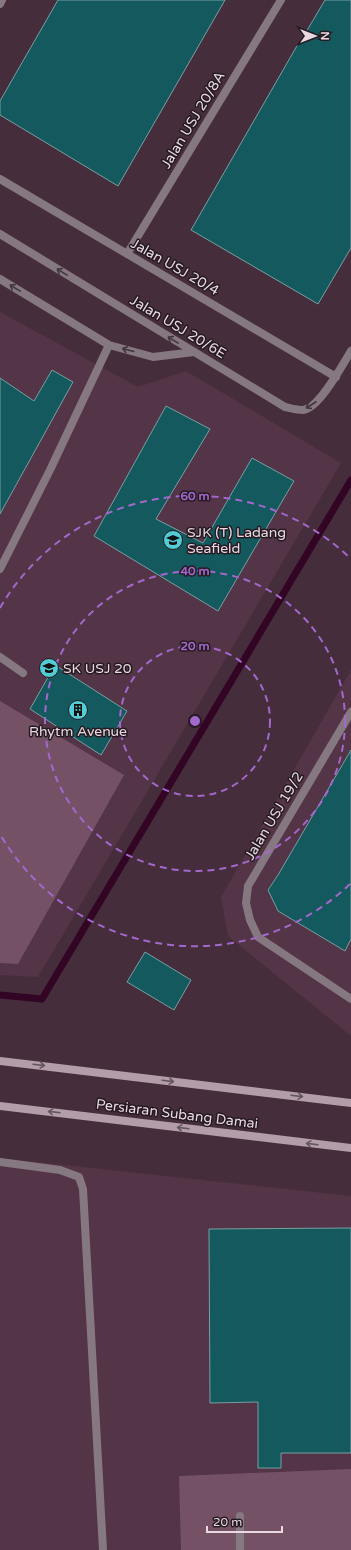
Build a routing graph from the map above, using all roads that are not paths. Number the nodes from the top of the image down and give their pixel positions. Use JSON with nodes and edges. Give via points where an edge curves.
{"nodes":[{"id":1,"x":2,"y":0,"type":"edge"},
{"id":2,"x":281,"y":0,"type":"edge"},
{"id":3,"x":0,"y":4,"type":"edge"},
{"id":4,"x":0,"y":179,"type":"edge"},
{"id":5,"x":0,"y":234,"type":"edge"},
{"id":6,"x":127,"y":254,"type":"junction"},
{"id":7,"x":0,"y":278,"type":"edge"},
{"id":8,"x":109,"y":345,"type":"junction"},
{"id":9,"x":351,"y":351,"type":"edge"},
{"id":10,"x":194,"y":352,"type":"junction"},
{"id":11,"x":336,"y":376,"type":"junction"},
{"id":12,"x":0,"y":569,"type":"edge"},
{"id":13,"x":0,"y":657,"type":"edge"},
{"id":14,"x":23,"y":673,"type":"dead end"},
{"id":15,"x":351,"y":712,"type":"edge"},
{"id":16,"x":351,"y":999,"type":"edge"},
{"id":17,"x":0,"y":1061,"type":"edge"},
{"id":18,"x":351,"y":1103,"type":"edge"},
{"id":19,"x":0,"y":1106,"type":"edge"},
{"id":20,"x":351,"y":1148,"type":"edge"},
{"id":21,"x":0,"y":1162,"type":"edge"},
{"id":22,"x":240,"y":1516,"type":"dead end"},
{"id":23,"x":104,"y":1550,"type":"edge"},
{"id":24,"x":240,"y":1550,"type":"edge"}],
"edges":[{"from":1,"to":3,"type":"street"},
{"from":2,"to":6,"type":"street","name":"Jalan USJ 20/8A"},
{"from":4,"to":6,"type":"street","name":"Jalan USJ 20/4"},
{"from":10,"to":5,"type":"street","name":"Jalan USJ 20/6E","one_way":true},
{"from":6,"to":11,"type":"street","name":"Jalan USJ 20/4"},
{"from":8,"to":7,"type":"street","one_way":true},
{"from":10,"to":8,"type":"street","one_way":true,"via":[[153,357]]},
{"from":8,"to":12,"type":"street"},
{"from":9,"to":11,"type":"street","name":"Jalan USJ 20/6E"},
{"from":11,"to":10,"type":"street","name":"Jalan USJ 20/6E","one_way":true,"via":[[314,406],[304,410],[284,407]]},
{"from":13,"to":14,"type":"street"},
{"from":15,"to":16,"type":"street","name":"Jalan USJ 19/2","via":[[248,886],[246,903],[258,937]]},
{"from":17,"to":18,"type":"street","one_way":true},
{"from":20,"to":19,"type":"street","name":"Persiaran Subang Damai","one_way":true},
{"from":21,"to":23,"type":"street","via":[[60,1170],[79,1177],[83,1189]]},
{"from":22,"to":24,"type":"street"}]}
